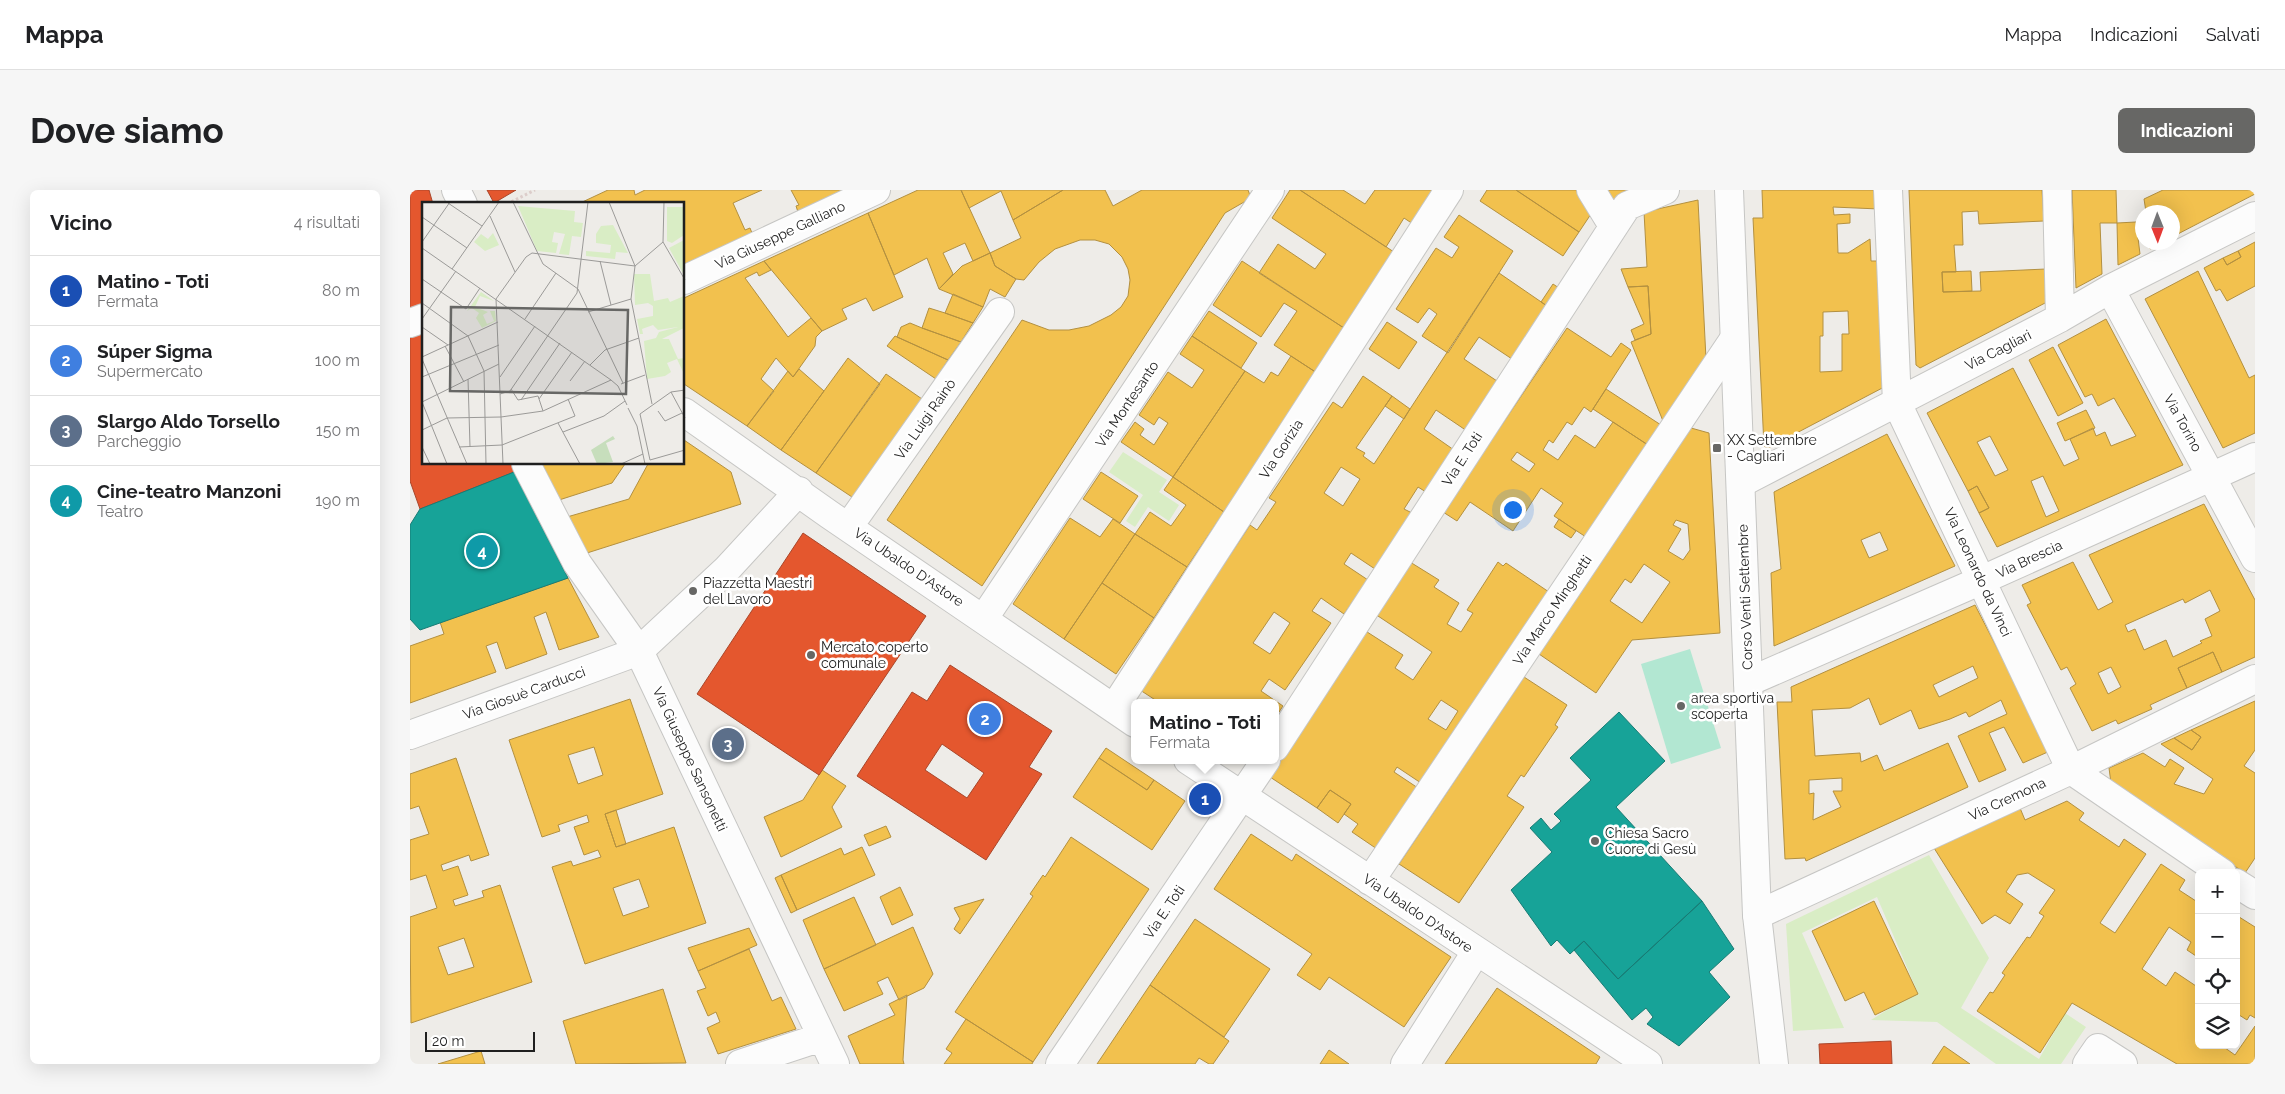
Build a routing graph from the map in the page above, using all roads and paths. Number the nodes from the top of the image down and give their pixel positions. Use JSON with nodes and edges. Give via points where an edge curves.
{"nodes":[{"id":1,"x":456,"y":190,"type":"edge"},
{"id":2,"x":535,"y":190,"type":"edge"},
{"id":3,"x":876,"y":190,"type":"edge"},
{"id":4,"x":1270,"y":190,"type":"edge"},
{"id":5,"x":1449,"y":190,"type":"edge"},
{"id":6,"x":1591,"y":190,"type":"edge"},
{"id":7,"x":1665,"y":190,"type":"edge"},
{"id":8,"x":1729,"y":190,"type":"edge"},
{"id":9,"x":1888,"y":190,"type":"edge"},
{"id":10,"x":2057,"y":190,"type":"edge"},
{"id":11,"x":462,"y":202,"type":"edge"},
{"id":12,"x":511,"y":202,"type":"edge"},
{"id":13,"x":2255,"y":216,"type":"edge"},
{"id":14,"x":1613,"y":226,"type":"junction"},
{"id":15,"x":685,"y":280,"type":"edge"},
{"id":16,"x":2110,"y":289,"type":"junction"},
{"id":17,"x":1000,"y":312,"type":"dead end"},
{"id":18,"x":2060,"y":318,"type":"junction"},
{"id":19,"x":422,"y":319,"type":"edge"},
{"id":20,"x":410,"y":323,"type":"edge"},
{"id":21,"x":1734,"y":339,"type":"junction"},
{"id":22,"x":1897,"y":403,"type":"junction"},
{"id":23,"x":685,"y":413,"type":"edge"},
{"id":24,"x":2255,"y":456,"type":"edge"},
{"id":25,"x":527,"y":465,"type":"edge"},
{"id":26,"x":2212,"y":475,"type":"junction"},
{"id":27,"x":1741,"y":483,"type":"junction"},
{"id":28,"x":799,"y":491,"type":"junction"},
{"id":29,"x":849,"y":526,"type":"junction"},
{"id":30,"x":2255,"y":558,"type":"edge"},
{"id":31,"x":1982,"y":580,"type":"junction"},
{"id":32,"x":984,"y":618,"type":"junction"},
{"id":33,"x":639,"y":651,"type":"junction"},
{"id":34,"x":2255,"y":679,"type":"edge"},
{"id":35,"x":1748,"y":682,"type":"junction"},
{"id":36,"x":1135,"y":699,"type":"edge"},
{"id":37,"x":1131,"y":705,"type":"edge"},
{"id":38,"x":1124,"y":716,"type":"edge"},
{"id":39,"x":410,"y":735,"type":"edge"},
{"id":40,"x":1279,"y":741,"type":"edge"},
{"id":41,"x":1194,"y":764,"type":"edge"},
{"id":42,"x":1263,"y":764,"type":"edge"},
{"id":43,"x":2071,"y":770,"type":"junction"},
{"id":44,"x":1242,"y":798,"type":"junction"},
{"id":45,"x":2216,"y":869,"type":"edge"},
{"id":46,"x":1370,"y":881,"type":"junction"},
{"id":47,"x":2240,"y":886,"type":"edge"},
{"id":48,"x":2255,"y":895,"type":"edge"},
{"id":49,"x":1757,"y":914,"type":"junction"},
{"id":50,"x":1476,"y":952,"type":"junction"},
{"id":51,"x":822,"y":1037,"type":"junction"},
{"id":52,"x":740,"y":1064,"type":"edge"},
{"id":53,"x":835,"y":1064,"type":"edge"},
{"id":54,"x":1060,"y":1064,"type":"edge"},
{"id":55,"x":1405,"y":1064,"type":"edge"},
{"id":56,"x":1648,"y":1064,"type":"edge"},
{"id":57,"x":1774,"y":1064,"type":"edge"},
{"id":58,"x":2087,"y":1064,"type":"edge"},
{"id":59,"x":2123,"y":1064,"type":"edge"}],
"edges":[{"from":1,"to":11,"type":"street"},
{"from":2,"to":12,"type":"path"},
{"from":3,"to":15,"type":"street","name":"Via Giuseppe Galliano"},
{"from":4,"to":32,"type":"street","name":"Via Montesanto"},
{"from":5,"to":36,"type":"street","name":"Via Gorizia"},
{"from":6,"to":14,"type":"street"},
{"from":7,"to":14,"type":"street","name":"Via E. Toti","via":[[1626,206]]},
{"from":8,"to":21,"type":"street","name":"Corso Venti Settembre"},
{"from":9,"to":22,"type":"street","name":"Via Leonardo da Vinci"},
{"from":10,"to":18,"type":"street"},
{"from":13,"to":16,"type":"street","name":"Via Cagliari"},
{"from":14,"to":40,"type":"street","name":"Via E. Toti"},
{"from":16,"to":18,"type":"street","name":"Via Cagliari"},
{"from":16,"to":26,"type":"street","name":"Via Torino"},
{"from":17,"to":29,"type":"street","name":"Via Luigi Rainò"},
{"from":18,"to":22,"type":"street","name":"Via Cagliari"},
{"from":19,"to":20,"type":"street"},
{"from":21,"to":27,"type":"street","name":"Corso Venti Settembre"},
{"from":21,"to":46,"type":"street","name":"Via Marco Minghetti"},
{"from":22,"to":27,"type":"street","name":"Via Cagliari"},
{"from":22,"to":31,"type":"street","name":"Via Leonardo da Vinci"},
{"from":23,"to":28,"type":"street","name":"Via Ubaldo D'Astore"},
{"from":24,"to":26,"type":"street","name":"Via Brescia"},
{"from":25,"to":33,"type":"street","name":"Via Giuseppe Sansonetti","via":[[577,563]]},
{"from":26,"to":30,"type":"street","name":"Via Torino"},
{"from":26,"to":31,"type":"street","name":"Via Brescia"},
{"from":27,"to":35,"type":"street","name":"Corso Venti Settembre"},
{"from":28,"to":29,"type":"street","name":"Via Ubaldo D'Astore"},
{"from":28,"to":33,"type":"street","via":[[727,569]]},
{"from":29,"to":32,"type":"street","name":"Via Ubaldo D'Astore"},
{"from":31,"to":35,"type":"street","name":"Via Brescia"},
{"from":31,"to":43,"type":"street","name":"Via Leonardo da Vinci"},
{"from":32,"to":38,"type":"street","name":"Via Ubaldo D'Astore"},
{"from":33,"to":39,"type":"street","name":"Via Giosuè Carducci"},
{"from":33,"to":51,"type":"street","name":"Via Giuseppe Sansonetti"},
{"from":34,"to":43,"type":"street","name":"Via Cremona"},
{"from":35,"to":49,"type":"street","name":"Corso Venti Settembre"},
{"from":37,"to":38,"type":"street","name":"Via Gorizia"},
{"from":41,"to":44,"type":"street","name":"Via Ubaldo D'Astore"},
{"from":42,"to":44,"type":"street","name":"Via E. Toti"},
{"from":43,"to":45,"type":"street"},
{"from":43,"to":49,"type":"street","name":"Via Cremona"},
{"from":44,"to":46,"type":"street","name":"Via Ubaldo D'Astore"},
{"from":44,"to":54,"type":"street","name":"Via E. Toti"},
{"from":46,"to":50,"type":"street","name":"Via Ubaldo D'Astore"},
{"from":47,"to":48,"type":"street"},
{"from":49,"to":57,"type":"street","name":"Corso Venti Settembre"},
{"from":50,"to":55,"type":"street"},
{"from":50,"to":56,"type":"street","name":"Via Ubaldo D'Astore"},
{"from":51,"to":52,"type":"street"},
{"from":51,"to":53,"type":"street","name":"Via Giuseppe Sansonetti"},
{"from":58,"to":59,"type":"street","via":[[2098,1048]]}]}
